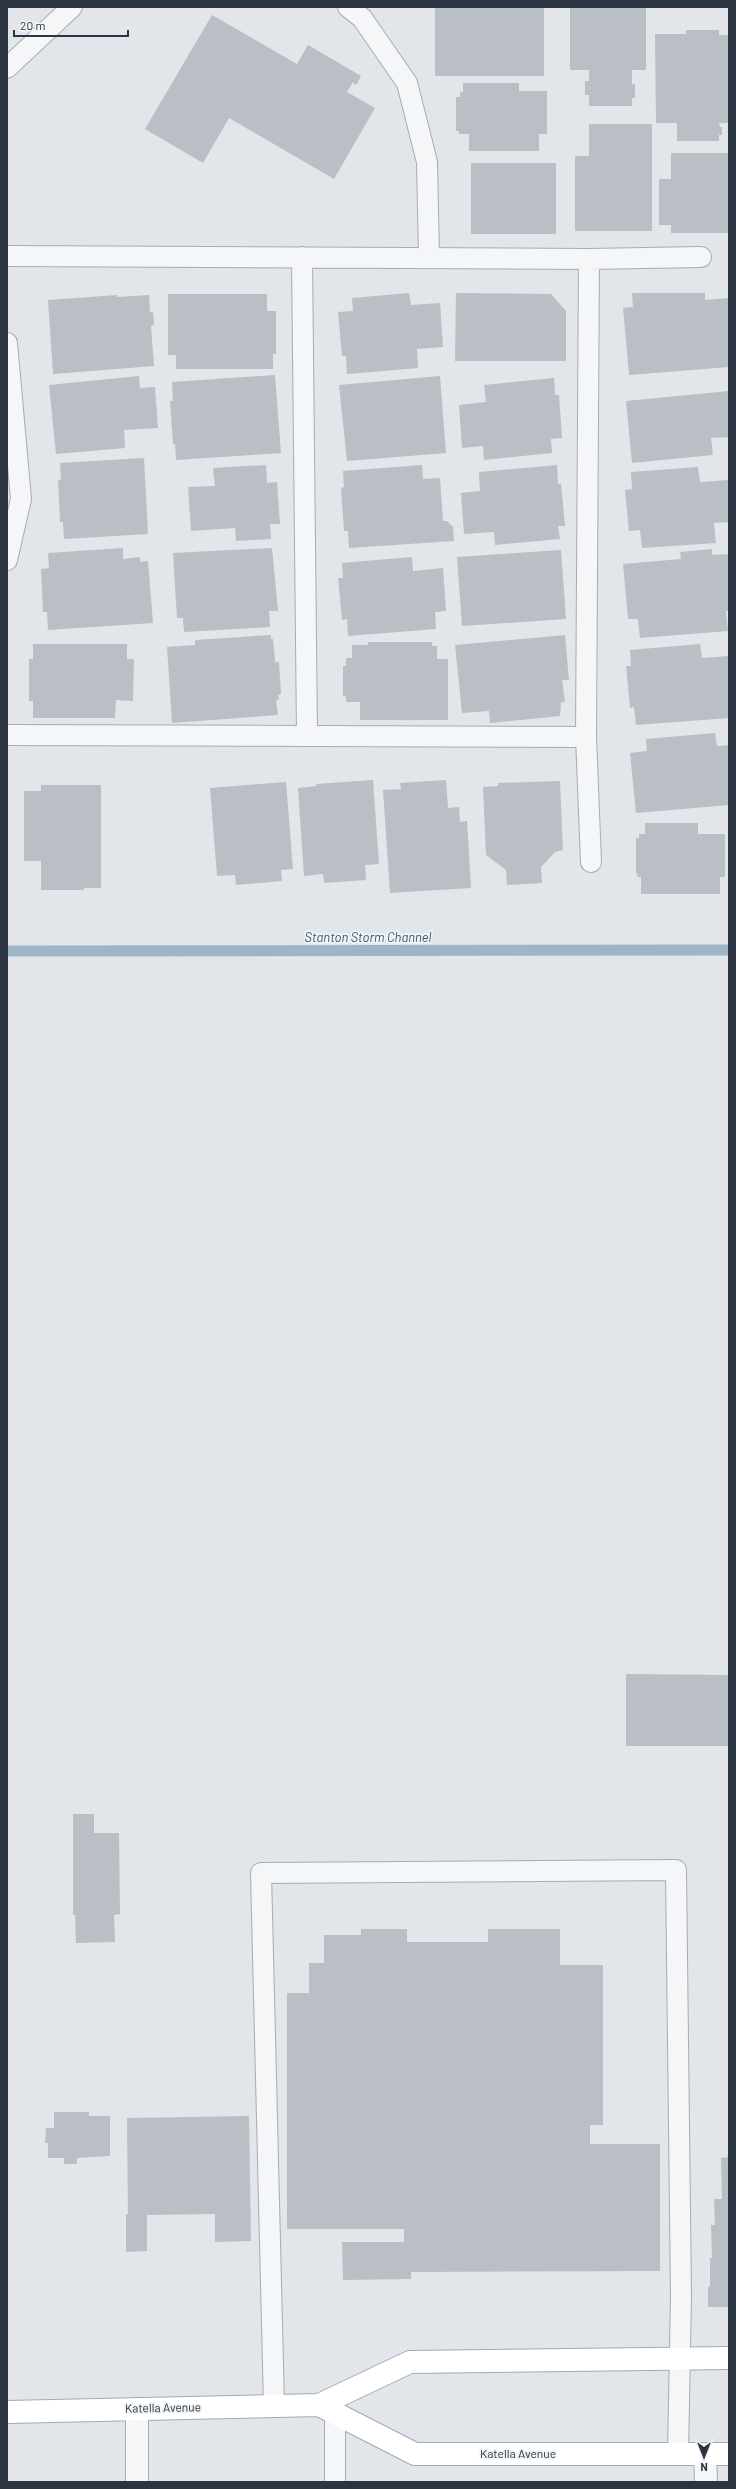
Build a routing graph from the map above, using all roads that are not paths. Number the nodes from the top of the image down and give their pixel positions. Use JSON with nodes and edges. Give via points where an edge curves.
{"nodes":[{"id":1,"x":72,"y":7,"type":"edge"},
{"id":2,"x":348,"y":7,"type":"edge"},
{"id":3,"x":7,"y":68,"type":"edge"},
{"id":4,"x":7,"y":256,"type":"edge"},
{"id":5,"x":302,"y":257,"type":"junction"},
{"id":6,"x":701,"y":257,"type":"dead end"},
{"id":7,"x":429,"y":258,"type":"junction"},
{"id":8,"x":589,"y":258,"type":"junction"},
{"id":9,"x":7,"y":343,"type":"edge"},
{"id":10,"x":14,"y":499,"type":"edge"},
{"id":11,"x":7,"y":560,"type":"edge"},
{"id":12,"x":7,"y":735,"type":"edge"},
{"id":13,"x":307,"y":736,"type":"junction"},
{"id":14,"x":586,"y":737,"type":"junction"},
{"id":15,"x":591,"y":862,"type":"dead end"},
{"id":16,"x":729,"y":2358,"type":"edge"},
{"id":17,"x":679,"y":2359,"type":"junction"},
{"id":18,"x":274,"y":2406,"type":"junction"},
{"id":19,"x":137,"y":2409,"type":"junction"},
{"id":20,"x":327,"y":2409,"type":"junction"},
{"id":21,"x":7,"y":2412,"type":"edge"},
{"id":22,"x":678,"y":2454,"type":"junction"},
{"id":23,"x":705,"y":2454,"type":"junction"},
{"id":24,"x":729,"y":2454,"type":"edge"},
{"id":25,"x":137,"y":2482,"type":"edge"},
{"id":26,"x":335,"y":2482,"type":"edge"},
{"id":27,"x":706,"y":2482,"type":"edge"}],
"edges":[{"from":1,"to":3,"type":"lane"},
{"from":2,"to":7,"type":"lane","via":[[362,18],[407,84],[427,162]]},
{"from":4,"to":5,"type":"lane"},
{"from":5,"to":7,"type":"lane"},
{"from":5,"to":13,"type":"lane"},
{"from":6,"to":8,"type":"lane"},
{"from":7,"to":8,"type":"lane"},
{"from":8,"to":14,"type":"lane"},
{"from":9,"to":10,"type":"lane"},
{"from":10,"to":11,"type":"lane"},
{"from":12,"to":13,"type":"lane"},
{"from":13,"to":14,"type":"lane"},
{"from":14,"to":15,"type":"lane"},
{"from":16,"to":17,"type":"main road","name":"Katella Avenue"},
{"from":17,"to":18,"type":"lane","via":[[676,1870],[261,1873]]},
{"from":17,"to":20,"type":"main road","name":"Katella Avenue","via":[[410,2362]]},
{"from":17,"to":22,"type":"lane"},
{"from":18,"to":19,"type":"main road","name":"Katella Avenue"},
{"from":18,"to":20,"type":"main road","name":"Katella Avenue"},
{"from":19,"to":21,"type":"main road","name":"Katella Avenue"},
{"from":19,"to":25,"type":"street"},
{"from":20,"to":22,"type":"main road","name":"Katella Avenue","via":[[415,2454]]},
{"from":20,"to":26,"type":"lane"},
{"from":22,"to":23,"type":"main road","name":"Katella Avenue"},
{"from":23,"to":24,"type":"main road","name":"Katella Avenue"},
{"from":23,"to":27,"type":"street"}]}
